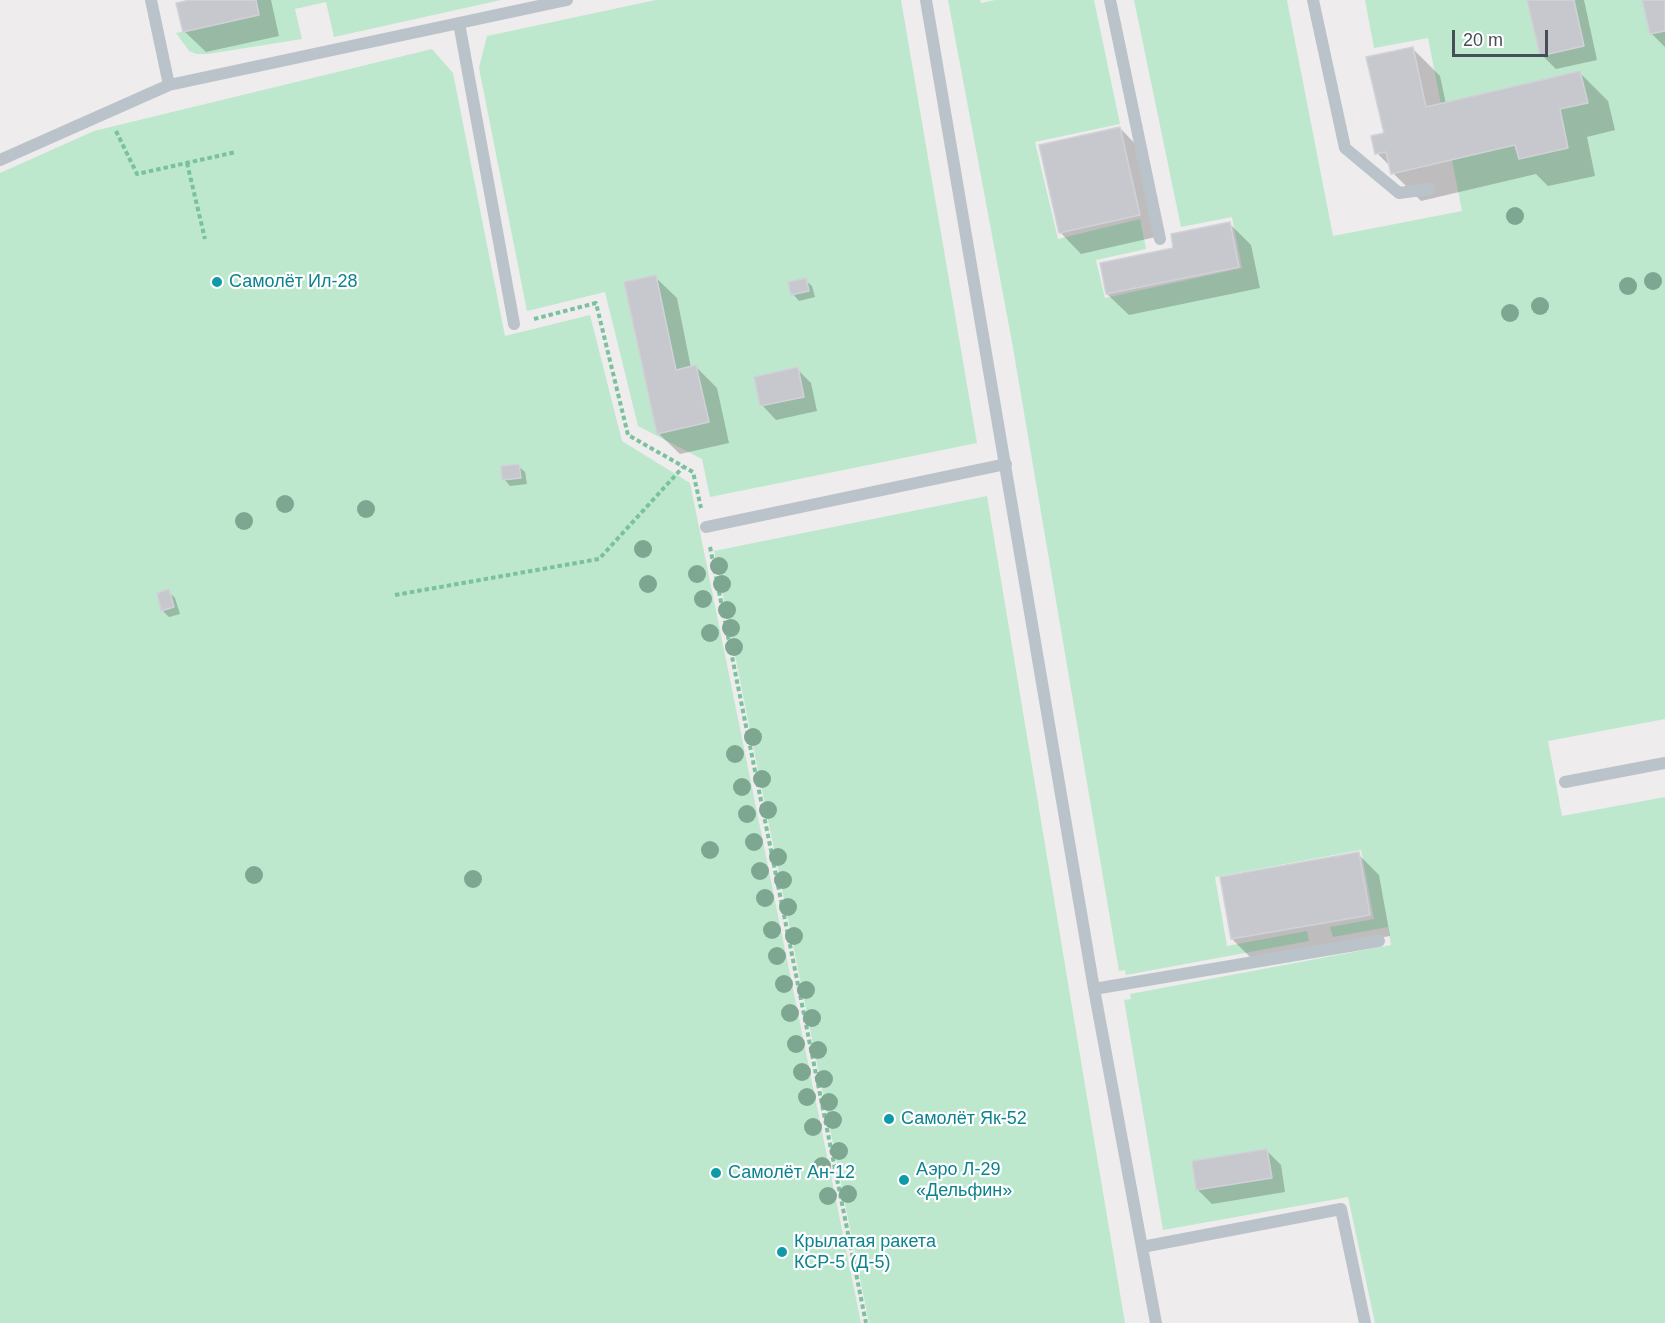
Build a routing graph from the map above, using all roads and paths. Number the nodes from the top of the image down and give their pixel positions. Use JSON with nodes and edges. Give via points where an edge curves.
{"nodes":[{"id":1,"x":152,"y":0,"type":"edge"},
{"id":2,"x":567,"y":0,"type":"edge"},
{"id":3,"x":926,"y":0,"type":"edge"},
{"id":4,"x":1110,"y":0,"type":"edge"},
{"id":5,"x":1313,"y":0,"type":"edge"},
{"id":6,"x":459,"y":23,"type":"junction"},
{"id":7,"x":169,"y":85,"type":"junction"},
{"id":8,"x":107,"y":113,"type":"junction"},
{"id":9,"x":236,"y":152,"type":"dead end"},
{"id":10,"x":0,"y":160,"type":"edge"},
{"id":11,"x":187,"y":163,"type":"junction"},
{"id":12,"x":1429,"y":189,"type":"dead end"},
{"id":13,"x":205,"y":238,"type":"dead end"},
{"id":14,"x":1160,"y":239,"type":"dead end"},
{"id":15,"x":514,"y":324,"type":"joint"},
{"id":16,"x":1006,"y":464,"type":"junction"},
{"id":17,"x":683,"y":467,"type":"junction"},
{"id":18,"x":706,"y":528,"type":"junction"},
{"id":19,"x":395,"y":595,"type":"dead end"},
{"id":20,"x":1665,"y":763,"type":"edge"},
{"id":21,"x":1565,"y":782,"type":"dead end"},
{"id":22,"x":1379,"y":941,"type":"dead end"},
{"id":23,"x":1094,"y":989,"type":"junction"},
{"id":24,"x":1142,"y":1246,"type":"junction"},
{"id":25,"x":866,"y":1323,"type":"edge"},
{"id":26,"x":1156,"y":1323,"type":"edge"},
{"id":27,"x":1365,"y":1323,"type":"edge"}],
"edges":[{"from":1,"to":7,"type":"lane"},
{"from":2,"to":6,"type":"lane"},
{"from":3,"to":16,"type":"lane"},
{"from":4,"to":14,"type":"lane"},
{"from":5,"to":12,"type":"lane","via":[[1345,148],[1400,193]]},
{"from":6,"to":7,"type":"lane"},
{"from":6,"to":15,"type":"lane"},
{"from":7,"to":8,"type":"lane"},
{"from":8,"to":10,"type":"lane"},
{"from":8,"to":11,"type":"path","via":[[137,174]]},
{"from":9,"to":11,"type":"path"},
{"from":11,"to":13,"type":"path"},
{"from":15,"to":17,"type":"path","via":[[596,303],[628,435]]},
{"from":16,"to":18,"type":"lane"},
{"from":16,"to":23,"type":"lane"},
{"from":17,"to":18,"type":"path","via":[[693,472]]},
{"from":17,"to":19,"type":"path","via":[[599,559]]},
{"from":18,"to":25,"type":"path"},
{"from":20,"to":21,"type":"lane"},
{"from":22,"to":23,"type":"lane"},
{"from":23,"to":24,"type":"lane"},
{"from":24,"to":26,"type":"lane"},
{"from":24,"to":27,"type":"lane","via":[[1341,1209]]}]}
